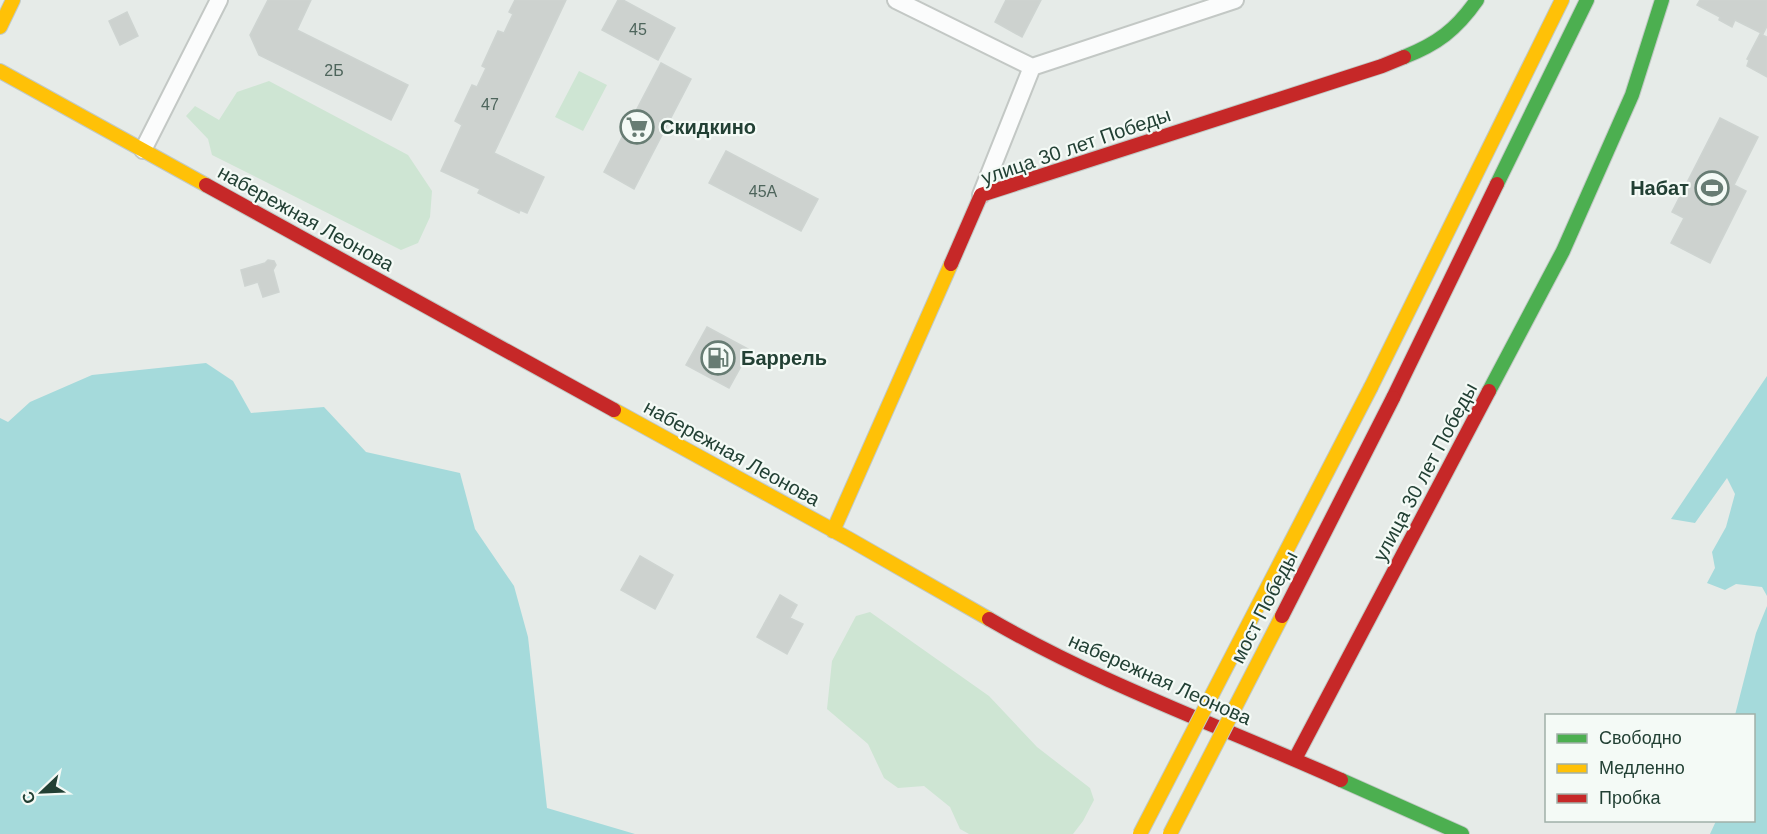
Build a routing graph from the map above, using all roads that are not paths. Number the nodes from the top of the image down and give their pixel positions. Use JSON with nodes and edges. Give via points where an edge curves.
{"nodes":[{"id":1,"x":14,"y":0,"type":"edge"},
{"id":2,"x":219,"y":0,"type":"edge"},
{"id":3,"x":896,"y":0,"type":"edge"},
{"id":4,"x":1235,"y":0,"type":"edge"},
{"id":5,"x":1477,"y":0,"type":"edge"},
{"id":6,"x":1562,"y":0,"type":"edge"},
{"id":7,"x":1587,"y":0,"type":"edge"},
{"id":8,"x":1662,"y":0,"type":"edge"},
{"id":9,"x":0,"y":27,"type":"edge"},
{"id":10,"x":1032,"y":67,"type":"junction"},
{"id":11,"x":0,"y":71,"type":"edge"},
{"id":12,"x":143,"y":150,"type":"junction"},
{"id":13,"x":981,"y":195,"type":"junction"},
{"id":14,"x":833,"y":531,"type":"junction"},
{"id":15,"x":1295,"y":759,"type":"junction"},
{"id":16,"x":1140,"y":834,"type":"edge"},
{"id":17,"x":1170,"y":834,"type":"edge"},
{"id":18,"x":1462,"y":834,"type":"edge"}],
"edges":[{"from":1,"to":9,"type":"main road"},
{"from":2,"to":12,"type":"street"},
{"from":3,"to":10,"type":"street"},
{"from":4,"to":10,"type":"street"},
{"from":5,"to":13,"type":"main road","name":"улица 30 лет Победы","via":[[1448,36],[1382,66]]},
{"from":6,"to":16,"type":"main road","bridge":true,"via":[[1371,387]]},
{"from":7,"to":17,"type":"main road","name":"мост Победы","bridge":true,"via":[[1393,398]]},
{"from":8,"to":15,"type":"main road","name":"улица 30 лет Победы","via":[[1632,95],[1563,251]]},
{"from":10,"to":13,"type":"street"},
{"from":11,"to":12,"type":"main road","name":"набережная Леонова"},
{"from":12,"to":14,"type":"main road","name":"набережная Леонова"},
{"from":13,"to":14,"type":"main road","name":"улица 30 лет Победы"},
{"from":14,"to":15,"type":"main road","name":"набережная Леонова","via":[[1013,633],[1152,700]]},
{"from":15,"to":18,"type":"main road","name":"набережная Леонова"}]}
